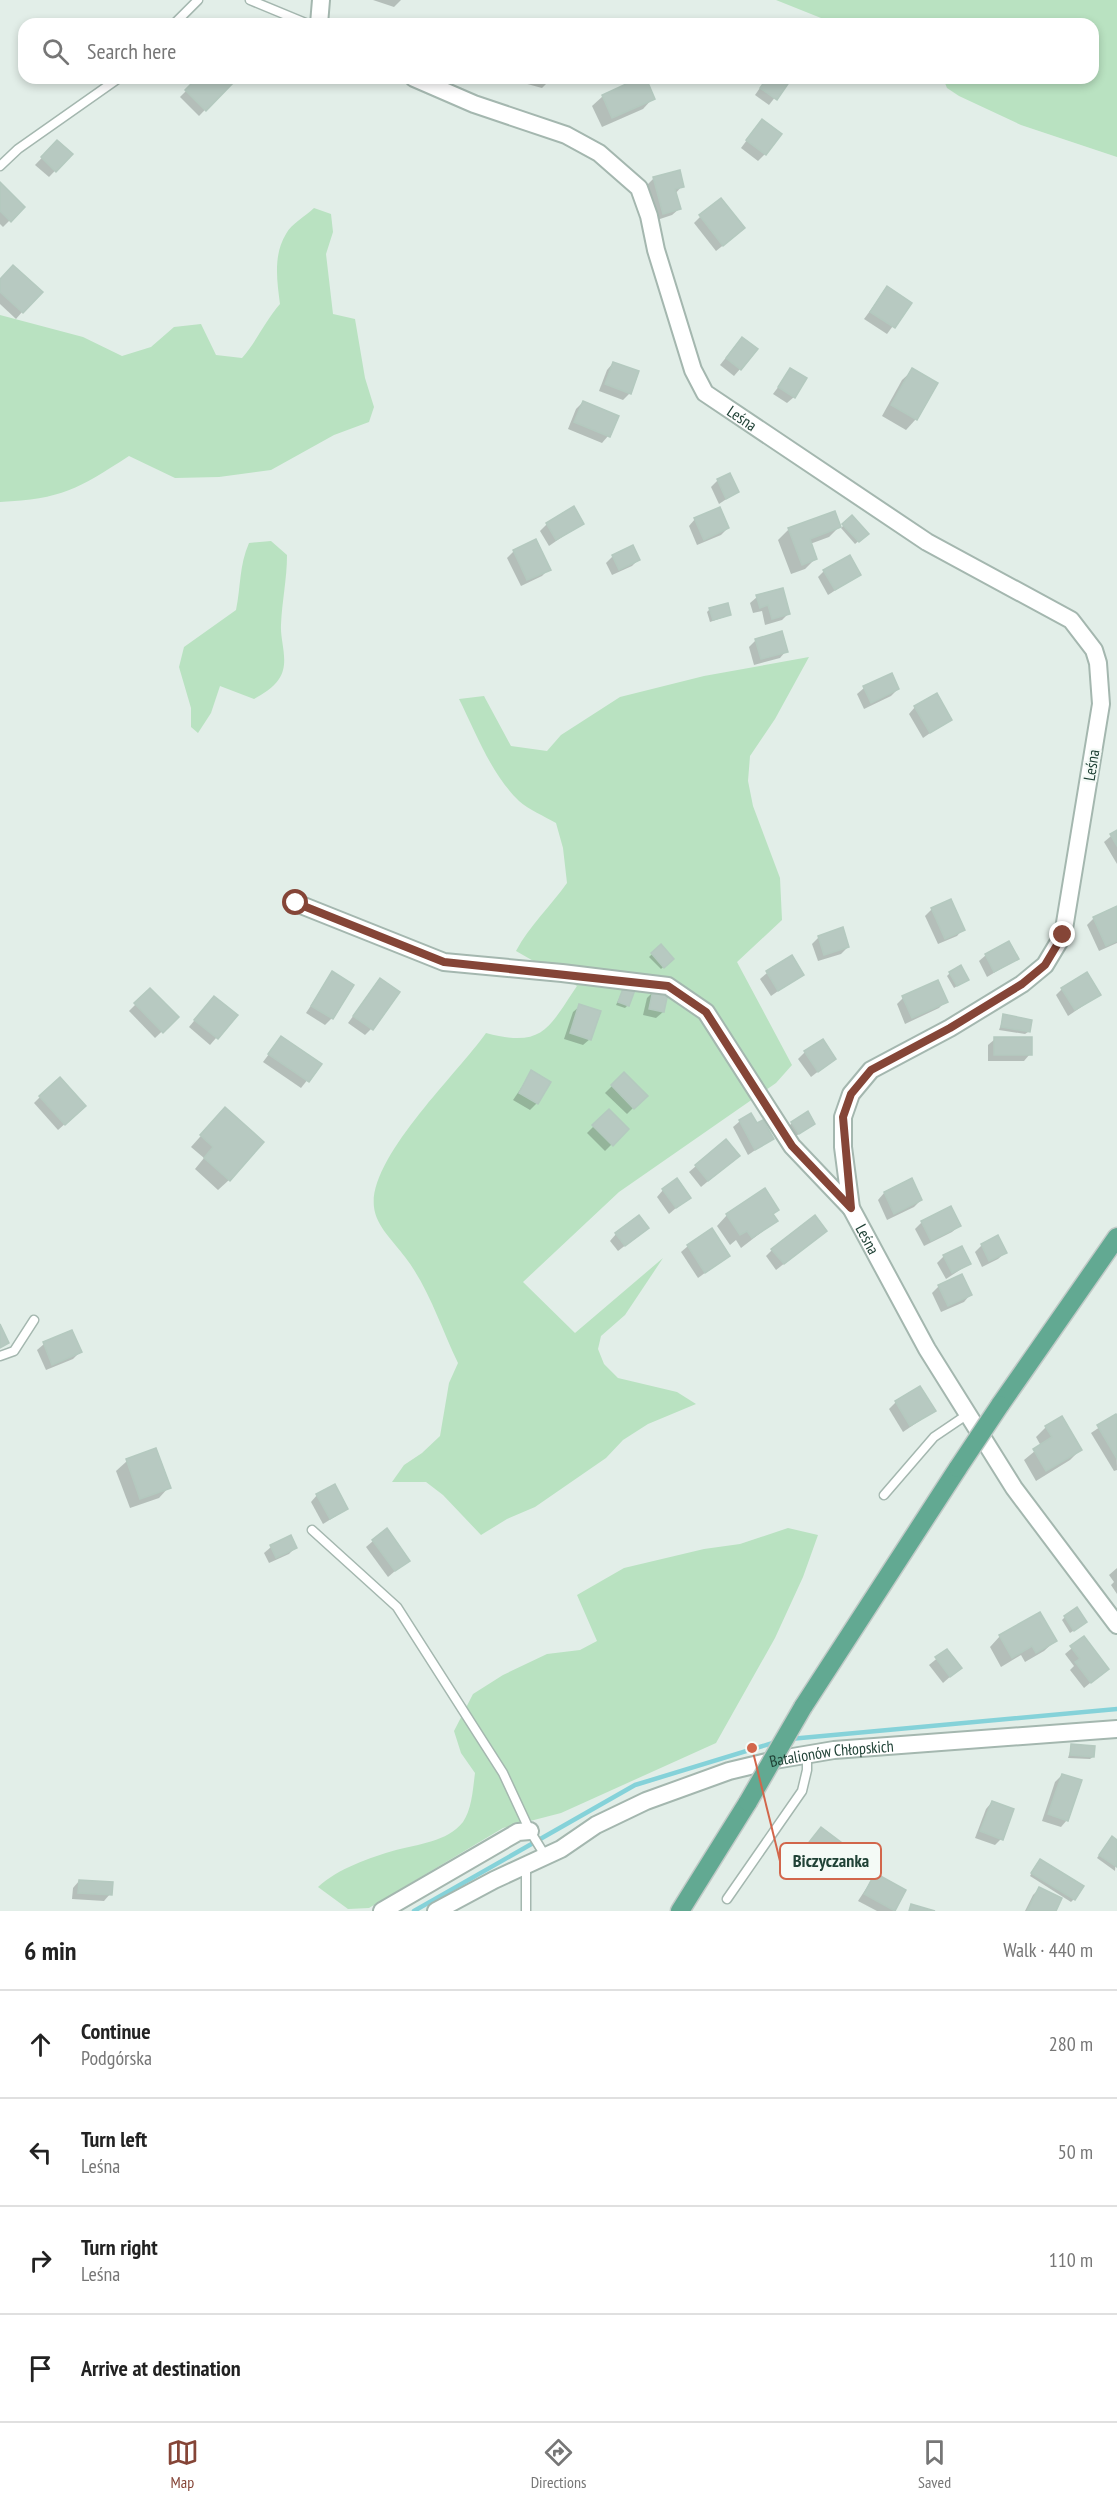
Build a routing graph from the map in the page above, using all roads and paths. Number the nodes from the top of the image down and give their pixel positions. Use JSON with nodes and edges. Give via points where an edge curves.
{"nodes":[{"id":1,"x":198,"y":0,"type":"edge"},
{"id":2,"x":250,"y":0,"type":"edge"},
{"id":3,"x":321,"y":0,"type":"edge"},
{"id":4,"x":180,"y":18,"type":"edge"},
{"id":5,"x":294,"y":18,"type":"edge"},
{"id":6,"x":320,"y":18,"type":"edge"},
{"id":7,"x":110,"y":84,"type":"edge"},
{"id":8,"x":428,"y":84,"type":"edge"},
{"id":9,"x":0,"y":166,"type":"edge"},
{"id":10,"x":296,"y":903,"type":"dead end"},
{"id":11,"x":851,"y":1208,"type":"junction"},
{"id":12,"x":1117,"y":1237,"type":"edge"},
{"id":13,"x":34,"y":1320,"type":"dead end"},
{"id":14,"x":0,"y":1356,"type":"edge"},
{"id":15,"x":968,"y":1414,"type":"junction"},
{"id":16,"x":884,"y":1495,"type":"dead end"},
{"id":17,"x":312,"y":1530,"type":"dead end"},
{"id":18,"x":1117,"y":1625,"type":"edge"},
{"id":19,"x":1117,"y":1729,"type":"edge"},
{"id":20,"x":807,"y":1755,"type":"junction"},
{"id":21,"x":530,"y":1831,"type":"junction"},
{"id":22,"x":544,"y":1854,"type":"junction"},
{"id":23,"x":526,"y":1866,"type":"junction"},
{"id":24,"x":727,"y":1899,"type":"dead end"},
{"id":25,"x":382,"y":1911,"type":"edge"},
{"id":26,"x":436,"y":1911,"type":"edge"},
{"id":27,"x":526,"y":1911,"type":"edge"},
{"id":28,"x":680,"y":1911,"type":"edge"}],
"edges":[{"from":1,"to":4,"type":"lane"},
{"from":2,"to":5,"type":"lane"},
{"from":3,"to":6,"type":"street"},
{"from":7,"to":9,"type":"lane"},
{"from":8,"to":11,"type":"street","name":"Leśna","via":[[566,135],[599,153],[639,188],[693,370],[705,393],[927,542],[1071,620],[1094,651],[1101,704],[1063,935],[1045,965],[1022,984],[871,1070],[851,1094],[843,1117]]},
{"from":10,"to":11,"type":"street","via":[[444,962],[668,986],[706,1012],[792,1146]]},
{"from":11,"to":15,"type":"street","name":"Leśna","via":[[927,1349]]},
{"from":12,"to":28,"type":"main road","bridge":true,"via":[[1000,1405],[803,1707]]},
{"from":13,"to":14,"type":"lane","via":[[14,1351]]},
{"from":15,"to":16,"type":"lane","via":[[934,1437]]},
{"from":15,"to":18,"type":"street","name":"Leśna","via":[[1014,1488]]},
{"from":17,"to":21,"type":"lane","via":[[397,1607],[503,1773]]},
{"from":19,"to":20,"type":"street","name":"Batalionów Chłopskich"},
{"from":20,"to":22,"type":"street","name":"Batalionów Chłopskich","via":[[729,1771],[646,1801]]},
{"from":20,"to":24,"type":"lane","via":[[802,1791]]},
{"from":21,"to":22,"type":"lane"},
{"from":21,"to":25,"type":"street","via":[[518,1832]]},
{"from":22,"to":23,"type":"street","name":"Batalionów Chłopskich"},
{"from":23,"to":26,"type":"street","name":"Batalionów Chłopskich"},
{"from":23,"to":27,"type":"lane"}]}
